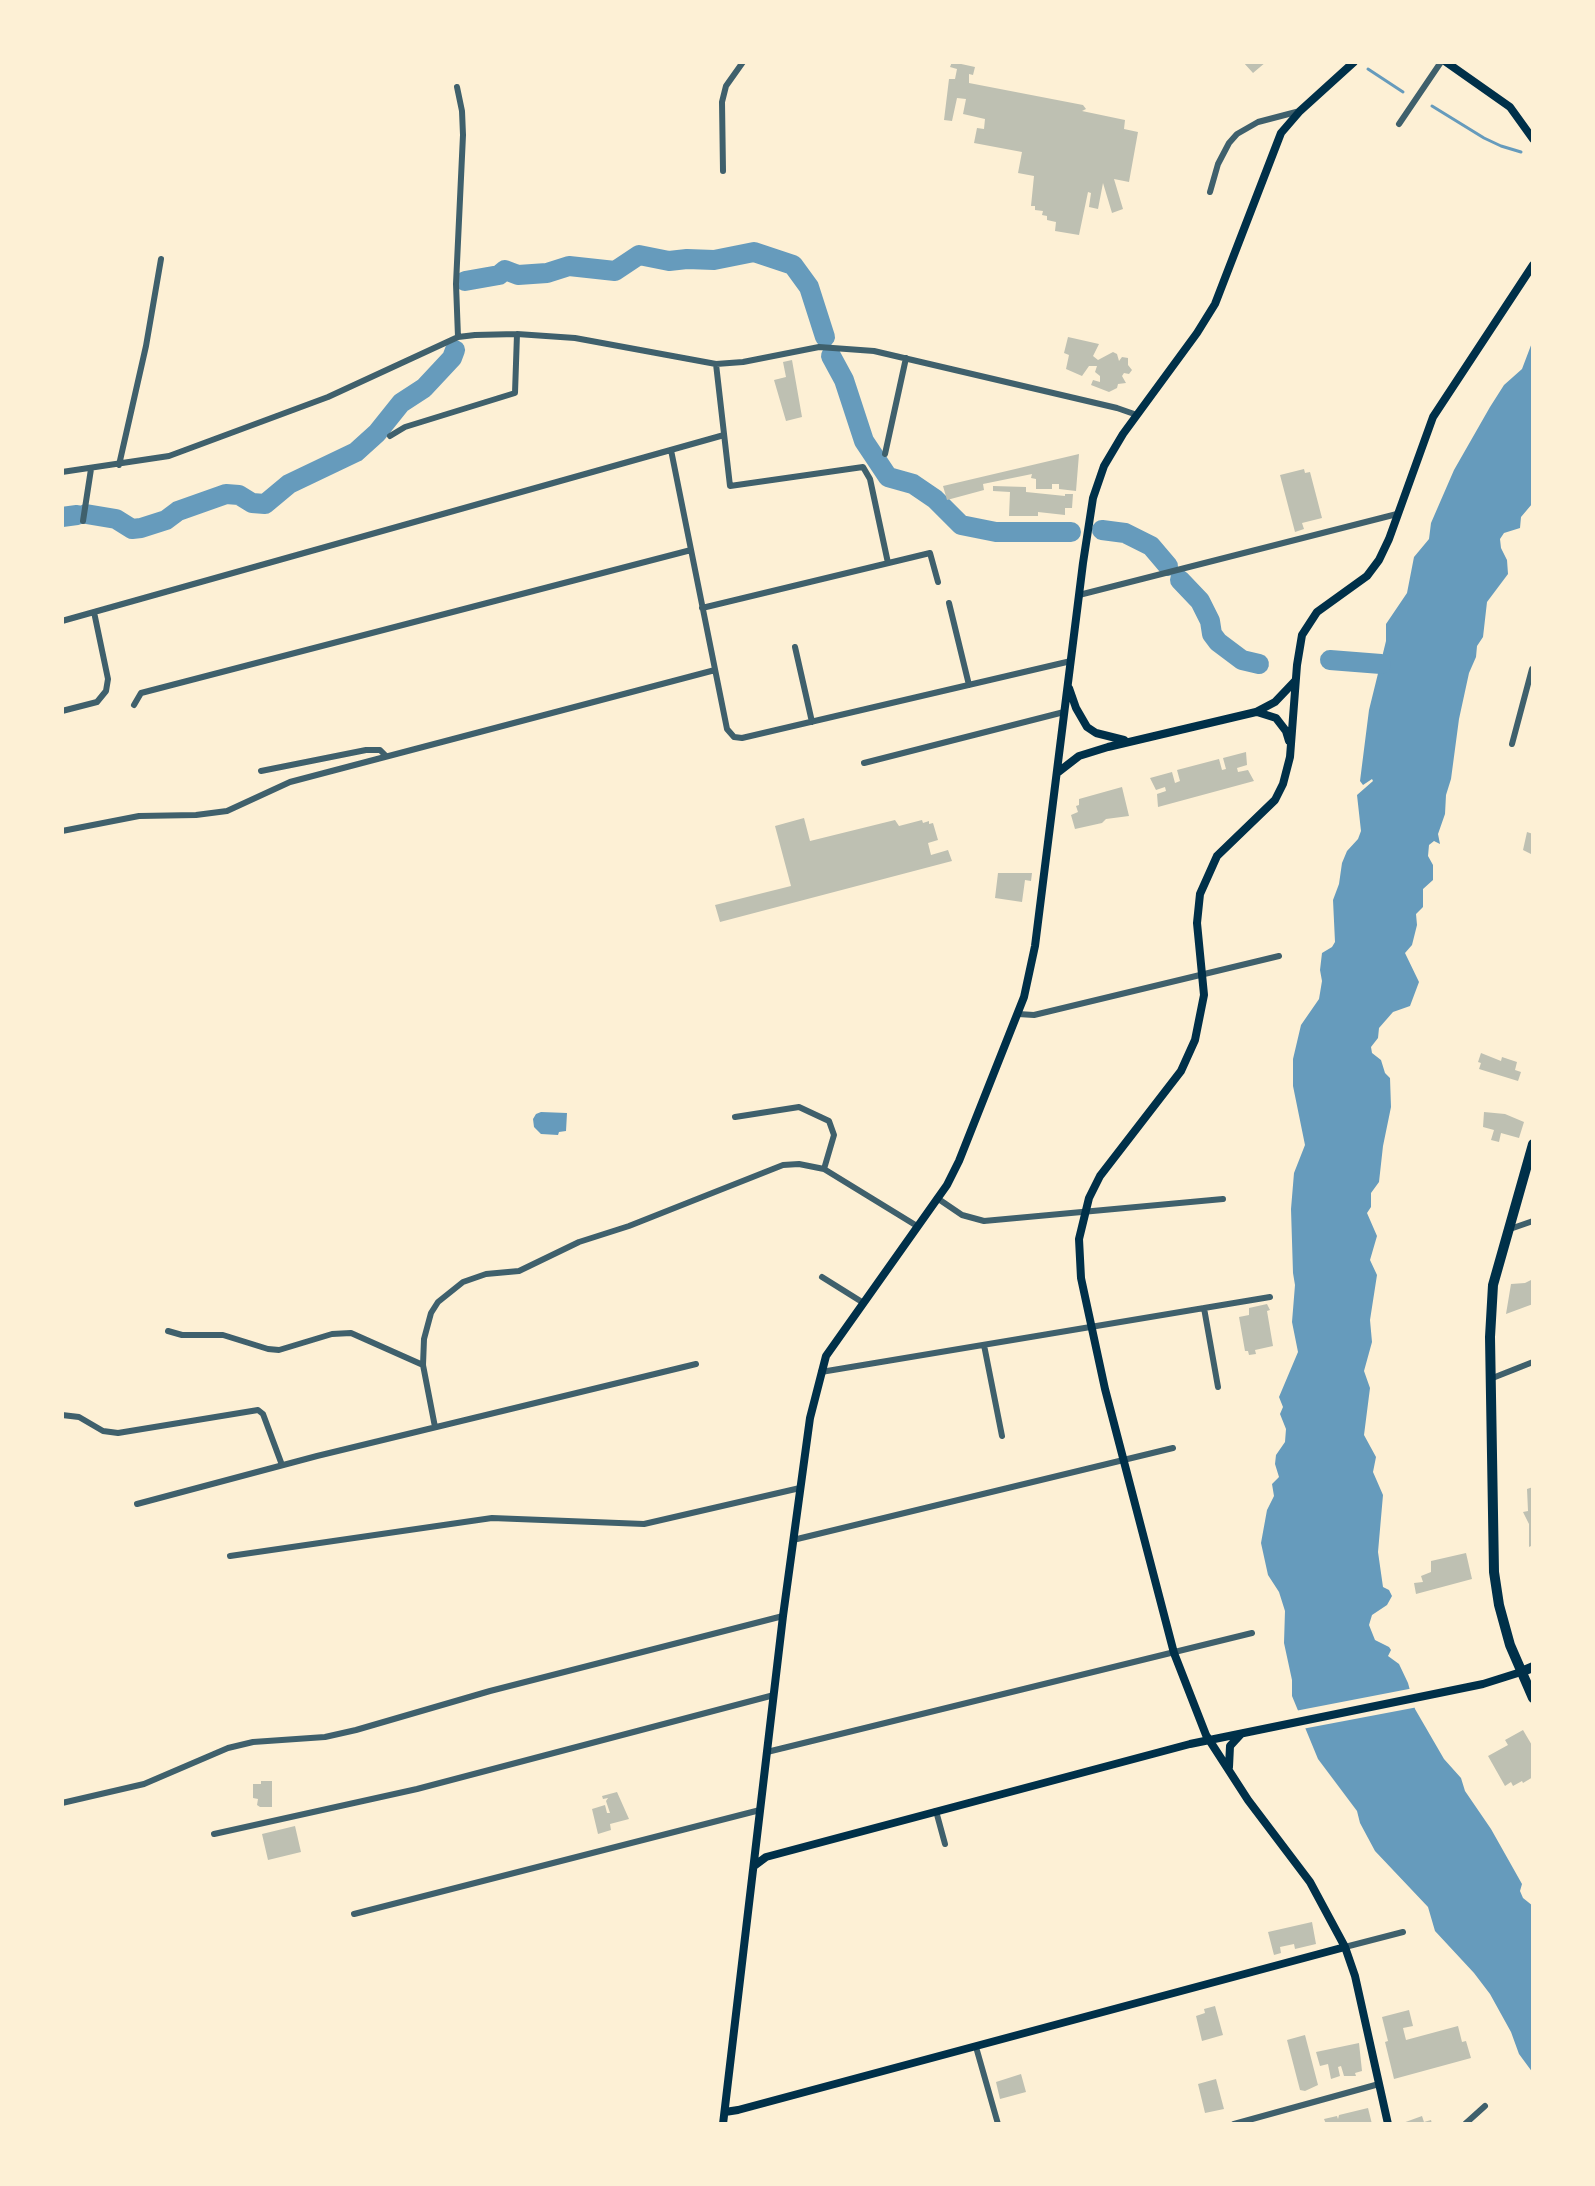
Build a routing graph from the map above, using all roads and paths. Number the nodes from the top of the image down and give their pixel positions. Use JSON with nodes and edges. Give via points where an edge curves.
{"nodes":[{"id":1,"x":743,"y":62,"type":"edge"},
{"id":2,"x":1354,"y":62,"type":"edge"},
{"id":3,"x":1443,"y":62,"type":"edge"},
{"id":4,"x":457,"y":87,"type":"dead end"},
{"id":5,"x":1300,"y":111,"type":"junction"},
{"id":6,"x":1268,"y":119,"type":"junction"},
{"id":7,"x":1399,"y":124,"type":"dead end"},
{"id":8,"x":1281,"y":133,"type":"junction"},
{"id":9,"x":1533,"y":139,"type":"edge"},
{"id":10,"x":723,"y":171,"type":"dead end"},
{"id":11,"x":1210,"y":192,"type":"dead end"},
{"id":12,"x":161,"y":259,"type":"dead end"},
{"id":13,"x":1533,"y":265,"type":"edge"},
{"id":14,"x":517,"y":334,"type":"junction"},
{"id":15,"x":458,"y":337,"type":"junction"},
{"id":16,"x":906,"y":358,"type":"junction"},
{"id":17,"x":716,"y":364,"type":"junction"},
{"id":18,"x":1137,"y":415,"type":"junction"},
{"id":19,"x":724,"y":435,"type":"junction"},
{"id":20,"x":390,"y":436,"type":"dead end"},
{"id":21,"x":671,"y":450,"type":"junction"},
{"id":22,"x":885,"y":454,"type":"dead end"},
{"id":23,"x":119,"y":465,"type":"junction"},
{"id":24,"x":91,"y":469,"type":"junction"},
{"id":25,"x":62,"y":472,"type":"edge"},
{"id":26,"x":1397,"y":514,"type":"junction"},
{"id":27,"x":83,"y":521,"type":"dead end"},
{"id":28,"x":691,"y":550,"type":"junction"},
{"id":29,"x":888,"y":563,"type":"junction"},
{"id":30,"x":938,"y":582,"type":"dead end"},
{"id":31,"x":1079,"y":595,"type":"junction"},
{"id":32,"x":949,"y":603,"type":"dead end"},
{"id":33,"x":702,"y":608,"type":"junction"},
{"id":34,"x":94,"y":612,"type":"junction"},
{"id":35,"x":62,"y":621,"type":"edge"},
{"id":36,"x":795,"y":647,"type":"dead end"},
{"id":37,"x":1071,"y":661,"type":"junction"},
{"id":38,"x":1532,"y":669,"type":"edge"},
{"id":39,"x":715,"y":670,"type":"junction"},
{"id":40,"x":1295,"y":681,"type":"junction"},
{"id":41,"x":969,"y":685,"type":"junction"},
{"id":42,"x":1068,"y":685,"type":"junction"},
{"id":43,"x":134,"y":705,"type":"dead end"},
{"id":44,"x":1521,"y":709,"type":"junction"},
{"id":45,"x":62,"y":711,"type":"edge"},
{"id":46,"x":1533,"y":711,"type":"edge"},
{"id":47,"x":1064,"y":712,"type":"junction"},
{"id":48,"x":1256,"y":712,"type":"junction"},
{"id":49,"x":812,"y":722,"type":"junction"},
{"id":50,"x":1128,"y":741,"type":"junction"},
{"id":51,"x":1512,"y":744,"type":"dead end"},
{"id":52,"x":1290,"y":745,"type":"junction"},
{"id":53,"x":385,"y":755,"type":"junction"},
{"id":54,"x":864,"y":763,"type":"dead end"},
{"id":55,"x":261,"y":771,"type":"dead end"},
{"id":56,"x":1057,"y":774,"type":"junction"},
{"id":57,"x":62,"y":831,"type":"edge"},
{"id":58,"x":1279,"y":956,"type":"dead end"},
{"id":59,"x":1203,"y":976,"type":"junction"},
{"id":60,"x":1018,"y":1014,"type":"junction"},
{"id":61,"x":735,"y":1117,"type":"dead end"},
{"id":62,"x":1533,"y":1144,"type":"edge"},
{"id":63,"x":824,"y":1169,"type":"junction"},
{"id":64,"x":937,"y":1198,"type":"junction"},
{"id":65,"x":1223,"y":1199,"type":"dead end"},
{"id":66,"x":1085,"y":1213,"type":"junction"},
{"id":67,"x":1533,"y":1221,"type":"edge"},
{"id":68,"x":917,"y":1226,"type":"junction"},
{"id":69,"x":1509,"y":1230,"type":"junction"},
{"id":70,"x":822,"y":1277,"type":"dead end"},
{"id":71,"x":1270,"y":1297,"type":"dead end"},
{"id":72,"x":862,"y":1302,"type":"junction"},
{"id":73,"x":1204,"y":1308,"type":"junction"},
{"id":74,"x":1091,"y":1328,"type":"junction"},
{"id":75,"x":168,"y":1331,"type":"dead end"},
{"id":76,"x":984,"y":1345,"type":"junction"},
{"id":77,"x":1533,"y":1362,"type":"edge"},
{"id":78,"x":696,"y":1364,"type":"dead end"},
{"id":79,"x":423,"y":1365,"type":"junction"},
{"id":80,"x":821,"y":1372,"type":"junction"},
{"id":81,"x":1490,"y":1379,"type":"junction"},
{"id":82,"x":1218,"y":1387,"type":"dead end"},
{"id":83,"x":62,"y":1415,"type":"edge"},
{"id":84,"x":435,"y":1427,"type":"junction"},
{"id":85,"x":1002,"y":1436,"type":"dead end"},
{"id":86,"x":1173,"y":1448,"type":"dead end"},
{"id":87,"x":1122,"y":1461,"type":"junction"},
{"id":88,"x":282,"y":1465,"type":"junction"},
{"id":89,"x":800,"y":1488,"type":"junction"},
{"id":90,"x":137,"y":1504,"type":"dead end"},
{"id":91,"x":793,"y":1540,"type":"junction"},
{"id":92,"x":230,"y":1556,"type":"dead end"},
{"id":93,"x":783,"y":1616,"type":"junction"},
{"id":94,"x":1252,"y":1633,"type":"dead end"},
{"id":95,"x":1174,"y":1653,"type":"junction"},
{"id":96,"x":1533,"y":1667,"type":"edge"},
{"id":97,"x":1521,"y":1672,"type":"junction"},
{"id":98,"x":774,"y":1695,"type":"junction"},
{"id":99,"x":1533,"y":1698,"type":"edge"},
{"id":100,"x":1243,"y":1732,"type":"junction"},
{"id":101,"x":1209,"y":1740,"type":"junction"},
{"id":102,"x":767,"y":1752,"type":"junction"},
{"id":103,"x":1230,"y":1771,"type":"junction"},
{"id":104,"x":62,"y":1803,"type":"edge"},
{"id":105,"x":760,"y":1810,"type":"junction"},
{"id":106,"x":936,"y":1811,"type":"junction"},
{"id":107,"x":214,"y":1834,"type":"dead end"},
{"id":108,"x":945,"y":1844,"type":"dead end"},
{"id":109,"x":754,"y":1866,"type":"junction"},
{"id":110,"x":354,"y":1914,"type":"dead end"},
{"id":111,"x":1403,"y":1932,"type":"dead end"},
{"id":112,"x":1345,"y":1947,"type":"junction"},
{"id":113,"x":976,"y":2047,"type":"junction"},
{"id":114,"x":1379,"y":2084,"type":"junction"},
{"id":115,"x":1485,"y":2106,"type":"dead end"},
{"id":116,"x":725,"y":2112,"type":"junction"},
{"id":117,"x":723,"y":2124,"type":"edge"},
{"id":118,"x":998,"y":2124,"type":"edge"},
{"id":119,"x":1234,"y":2124,"type":"edge"},
{"id":120,"x":1388,"y":2124,"type":"edge"},
{"id":121,"x":1465,"y":2124,"type":"edge"}],
"edges":[{"from":1,"to":10,"type":"street","via":[[722,102]]},
{"from":2,"to":5,"type":"main road"},
{"from":3,"to":7,"type":"street"},
{"from":3,"to":9,"type":"main road","via":[[1510,107]]},
{"from":4,"to":15,"type":"street","via":[[463,135]]},
{"from":5,"to":6,"type":"street"},
{"from":5,"to":8,"type":"main road"},
{"from":6,"to":8,"type":"street"},
{"from":6,"to":11,"type":"street","via":[[1229,143]]},
{"from":8,"to":18,"type":"main road","via":[[1215,304]]},
{"from":12,"to":23,"type":"street"},
{"from":13,"to":26,"type":"main road","via":[[1437,409]]},
{"from":14,"to":15,"type":"street"},
{"from":14,"to":17,"type":"street","via":[[575,338]]},
{"from":14,"to":20,"type":"street","via":[[515,393]]},
{"from":15,"to":23,"type":"street","via":[[328,397],[169,456]]},
{"from":16,"to":17,"type":"street","via":[[819,347]]},
{"from":16,"to":18,"type":"street"},
{"from":16,"to":22,"type":"street"},
{"from":17,"to":19,"type":"street"},
{"from":18,"to":31,"type":"main road","via":[[1097,484]]},
{"from":19,"to":21,"type":"street"},
{"from":19,"to":29,"type":"street","via":[[730,486],[857,466],[867,471]]},
{"from":21,"to":28,"type":"street"},
{"from":21,"to":34,"type":"street"},
{"from":23,"to":24,"type":"street"},
{"from":24,"to":25,"type":"street"},
{"from":24,"to":27,"type":"street"},
{"from":26,"to":31,"type":"street"},
{"from":26,"to":40,"type":"main road","via":[[1367,576],[1309,620]]},
{"from":28,"to":33,"type":"street"},
{"from":28,"to":43,"type":"street","via":[[141,693]]},
{"from":29,"to":30,"type":"street","via":[[930,553]]},
{"from":29,"to":33,"type":"street"},
{"from":31,"to":37,"type":"main road"},
{"from":32,"to":41,"type":"street"},
{"from":33,"to":39,"type":"street"},
{"from":34,"to":35,"type":"street"},
{"from":34,"to":45,"type":"street","via":[[106,691],[97,702]]},
{"from":36,"to":49,"type":"street"},
{"from":37,"to":41,"type":"street"},
{"from":37,"to":42,"type":"main road"},
{"from":38,"to":44,"type":"street"},
{"from":39,"to":49,"type":"street","via":[[727,729],[734,737]]},
{"from":39,"to":53,"type":"street"},
{"from":40,"to":48,"type":"main road"},
{"from":40,"to":52,"type":"main road"},
{"from":41,"to":49,"type":"street"},
{"from":42,"to":47,"type":"main road"},
{"from":42,"to":50,"type":"main road","via":[[1087,727]]},
{"from":44,"to":46,"type":"street"},
{"from":44,"to":51,"type":"street"},
{"from":47,"to":54,"type":"street"},
{"from":47,"to":56,"type":"main road"},
{"from":48,"to":50,"type":"main road"},
{"from":48,"to":52,"type":"main road","via":[[1276,718]]},
{"from":50,"to":56,"type":"main road","via":[[1079,756]]},
{"from":52,"to":59,"type":"main road","via":[[1275,800],[1223,849],[1205,879],[1197,923]]},
{"from":53,"to":55,"type":"street","via":[[366,750]]},
{"from":53,"to":57,"type":"street","via":[[290,782],[227,811],[139,816]]},
{"from":56,"to":60,"type":"main road","via":[[1035,946]]},
{"from":58,"to":59,"type":"street"},
{"from":59,"to":60,"type":"street","via":[[1034,1015]]},
{"from":59,"to":66,"type":"main road","via":[[1201,1023],[1186,1062],[1106,1166]]},
{"from":60,"to":64,"type":"main road","via":[[959,1161]]},
{"from":61,"to":63,"type":"street","via":[[799,1107],[829,1121],[834,1135]]},
{"from":62,"to":69,"type":"highway"},
{"from":63,"to":68,"type":"street"},
{"from":63,"to":79,"type":"street","via":[[799,1164],[768,1169],[579,1242],[519,1271],[463,1282],[431,1313]]},
{"from":64,"to":66,"type":"street","via":[[962,1215],[984,1221]]},
{"from":64,"to":68,"type":"main road"},
{"from":65,"to":66,"type":"street"},
{"from":66,"to":74,"type":"main road","via":[[1079,1258]]},
{"from":67,"to":69,"type":"street"},
{"from":68,"to":72,"type":"main road"},
{"from":69,"to":81,"type":"highway","via":[[1493,1285]]},
{"from":70,"to":72,"type":"street"},
{"from":71,"to":73,"type":"street"},
{"from":72,"to":80,"type":"main road","via":[[831,1346]]},
{"from":73,"to":74,"type":"street"},
{"from":73,"to":82,"type":"street"},
{"from":74,"to":76,"type":"street"},
{"from":74,"to":87,"type":"main road"},
{"from":75,"to":79,"type":"street","via":[[223,1335],[279,1350],[351,1333]]},
{"from":76,"to":80,"type":"street"},
{"from":76,"to":85,"type":"street"},
{"from":77,"to":81,"type":"street"},
{"from":78,"to":84,"type":"street"},
{"from":79,"to":84,"type":"street"},
{"from":80,"to":89,"type":"main road"},
{"from":81,"to":97,"type":"highway","via":[[1494,1572],[1502,1618]]},
{"from":83,"to":88,"type":"street","via":[[118,1433],[258,1410]]},
{"from":84,"to":88,"type":"street"},
{"from":86,"to":87,"type":"street"},
{"from":87,"to":91,"type":"street"},
{"from":87,"to":95,"type":"main road"},
{"from":88,"to":90,"type":"street"},
{"from":89,"to":91,"type":"main road"},
{"from":89,"to":92,"type":"street","via":[[644,1524],[492,1518]]},
{"from":91,"to":93,"type":"main road"},
{"from":93,"to":98,"type":"main road"},
{"from":93,"to":104,"type":"street","via":[[356,1730],[240,1745],[144,1784]]},
{"from":94,"to":95,"type":"street"},
{"from":95,"to":101,"type":"main road"},
{"from":95,"to":102,"type":"street"},
{"from":96,"to":97,"type":"highway"},
{"from":97,"to":99,"type":"highway"},
{"from":97,"to":100,"type":"main road"},
{"from":98,"to":102,"type":"main road"},
{"from":98,"to":107,"type":"street","via":[[417,1789]]},
{"from":100,"to":101,"type":"main road"},
{"from":100,"to":103,"type":"main road","via":[[1229,1748]]},
{"from":101,"to":103,"type":"main road"},
{"from":101,"to":106,"type":"main road"},
{"from":102,"to":105,"type":"main road"},
{"from":103,"to":112,"type":"main road","via":[[1310,1882]]},
{"from":105,"to":109,"type":"main road"},
{"from":105,"to":110,"type":"street"},
{"from":106,"to":108,"type":"street"},
{"from":106,"to":109,"type":"main road","via":[[766,1857]]},
{"from":109,"to":116,"type":"main road"},
{"from":111,"to":112,"type":"street"},
{"from":112,"to":113,"type":"main road"},
{"from":112,"to":114,"type":"main road"},
{"from":113,"to":116,"type":"main road"},
{"from":113,"to":118,"type":"street"},
{"from":114,"to":119,"type":"street"},
{"from":114,"to":120,"type":"main road"},
{"from":115,"to":121,"type":"street"},
{"from":116,"to":117,"type":"main road"}]}
